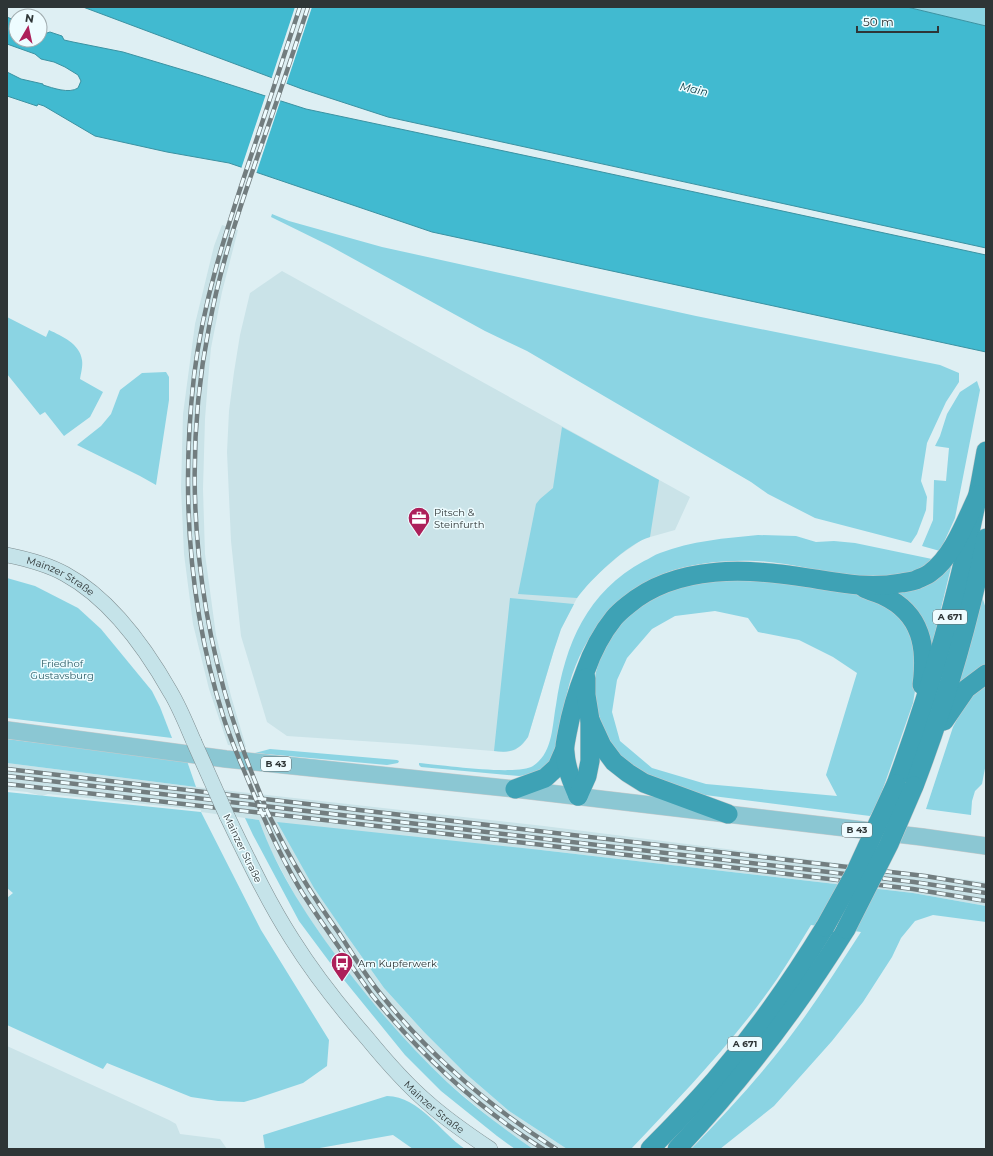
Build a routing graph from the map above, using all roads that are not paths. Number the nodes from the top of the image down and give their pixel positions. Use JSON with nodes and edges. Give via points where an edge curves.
{"nodes":[{"id":1,"x":986,"y":452,"type":"edge"},
{"id":2,"x":978,"y":495,"type":"junction"},
{"id":3,"x":986,"y":546,"type":"edge"},
{"id":4,"x":7,"y":555,"type":"edge"},
{"id":5,"x":857,"y":586,"type":"junction"},
{"id":6,"x":586,"y":669,"type":"junction"},
{"id":7,"x":986,"y":674,"type":"edge"},
{"id":8,"x":590,"y":720,"type":"junction"},
{"id":9,"x":7,"y":730,"type":"edge"},
{"id":10,"x":922,"y":739,"type":"junction"},
{"id":11,"x":564,"y":751,"type":"junction"},
{"id":12,"x":905,"y":785,"type":"junction"},
{"id":13,"x":515,"y":789,"type":"junction"},
{"id":14,"x":578,"y":796,"type":"junction"},
{"id":15,"x":728,"y":814,"type":"junction"},
{"id":16,"x":986,"y":846,"type":"edge"},
{"id":17,"x":490,"y":1149,"type":"edge"},
{"id":18,"x":650,"y":1149,"type":"edge"},
{"id":19,"x":677,"y":1149,"type":"edge"}],
"edges":[{"from":1,"to":2,"type":"highway","number":"A 671"},
{"from":2,"to":5,"type":"highway","via":[[951,550],[930,573],[914,581]]},
{"from":2,"to":10,"type":"highway","number":"A 671"},
{"from":3,"to":10,"type":"highway","number":"A 671","via":[[964,634]]},
{"from":4,"to":17,"type":"main road","name":"Mainzer Straße","bridge":true,"via":[[44,564],[85,587],[106,604],[138,641],[172,694],[227,816],[269,899],[312,970],[349,1018],[398,1074],[427,1102]]},
{"from":5,"to":6,"type":"highway","via":[[774,573],[742,571],[717,572],[670,581],[649,590],[615,616],[595,647]]},
{"from":5,"to":10,"type":"highway","via":[[885,596],[901,608],[913,620],[921,635],[924,656]]},
{"from":6,"to":8,"type":"highway","via":[[586,695]]},
{"from":6,"to":11,"type":"highway","via":[[574,700]]},
{"from":7,"to":10,"type":"highway","via":[[966,688]]},
{"from":8,"to":14,"type":"highway","via":[[590,761],[587,776]]},
{"from":8,"to":15,"type":"highway","via":[[602,746],[614,762],[628,773],[644,783]]},
{"from":9,"to":13,"type":"main road","number":"B 43","via":[[226,759]]},
{"from":10,"to":12,"type":"highway","number":"A 671"},
{"from":11,"to":13,"type":"highway","via":[[557,767],[545,778]]},
{"from":11,"to":14,"type":"highway","via":[[568,771]]},
{"from":12,"to":18,"type":"highway","number":"A 671","bridge":true,"via":[[825,927],[785,989],[741,1048],[696,1101]]},
{"from":12,"to":19,"type":"highway","number":"A 671","bridge":true,"via":[[886,852],[846,929],[803,996],[756,1059]]},
{"from":13,"to":14,"type":"main road","number":"B 43"},
{"from":14,"to":15,"type":"main road","number":"B 43"},
{"from":15,"to":16,"type":"main road","number":"B 43"}]}
